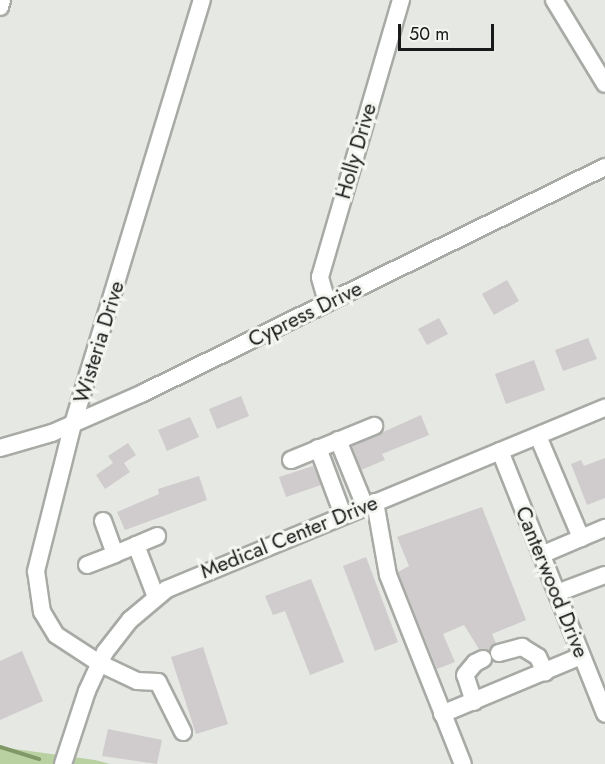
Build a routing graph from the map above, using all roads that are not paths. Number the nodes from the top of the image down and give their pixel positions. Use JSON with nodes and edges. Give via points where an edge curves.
{"nodes":[{"id":1,"x":2,"y":0,"type":"edge"},
{"id":2,"x":202,"y":0,"type":"edge"},
{"id":3,"x":401,"y":0,"type":"edge"},
{"id":4,"x":554,"y":0,"type":"edge"},
{"id":5,"x":0,"y":7,"type":"edge"},
{"id":6,"x":605,"y":84,"type":"edge"},
{"id":7,"x":605,"y":167,"type":"edge"},
{"id":8,"x":327,"y":302,"type":"junction"},
{"id":9,"x":605,"y":408,"type":"edge"},
{"id":10,"x":74,"y":424,"type":"junction"},
{"id":11,"x":374,"y":426,"type":"dead end"},
{"id":12,"x":538,"y":436,"type":"junction"},
{"id":13,"x":338,"y":440,"type":"junction"},
{"id":14,"x":0,"y":448,"type":"edge"},
{"id":15,"x":318,"y":448,"type":"junction"},
{"id":16,"x":500,"y":451,"type":"junction"},
{"id":17,"x":291,"y":460,"type":"dead end"},
{"id":18,"x":370,"y":504,"type":"junction"},
{"id":19,"x":343,"y":515,"type":"junction"},
{"id":20,"x":103,"y":521,"type":"dead end"},
{"id":21,"x":605,"y":528,"type":"edge"},
{"id":22,"x":157,"y":536,"type":"dead end"},
{"id":23,"x":580,"y":538,"type":"junction"},
{"id":24,"x":136,"y":545,"type":"junction"},
{"id":25,"x":115,"y":554,"type":"junction"},
{"id":26,"x":541,"y":555,"type":"junction"},
{"id":27,"x":87,"y":565,"type":"dead end"},
{"id":28,"x":605,"y":575,"type":"edge"},
{"id":29,"x":557,"y":593,"type":"junction"},
{"id":30,"x":156,"y":597,"type":"junction"},
{"id":31,"x":499,"y":653,"type":"dead end"},
{"id":32,"x":581,"y":656,"type":"junction"},
{"id":33,"x":483,"y":659,"type":"dead end"},
{"id":34,"x":99,"y":663,"type":"junction"},
{"id":35,"x":545,"y":672,"type":"junction"},
{"id":36,"x":602,"y":696,"type":"edge"},
{"id":37,"x":474,"y":702,"type":"junction"},
{"id":38,"x":442,"y":714,"type":"junction"},
{"id":39,"x":605,"y":714,"type":"edge"},
{"id":40,"x":183,"y":732,"type":"dead end"},
{"id":41,"x":63,"y":764,"type":"edge"},
{"id":42,"x":463,"y":764,"type":"edge"}],
"edges":[{"from":1,"to":5,"type":"street"},
{"from":2,"to":10,"type":"street","name":"Wisteria Drive"},
{"from":3,"to":8,"type":"street","name":"Holly Drive","via":[[320,277]]},
{"from":4,"to":6,"type":"street"},
{"from":7,"to":8,"type":"street","name":"Cypress Drive"},
{"from":8,"to":10,"type":"street","name":"Cypress Drive"},
{"from":9,"to":12,"type":"street","name":"Medical Center Drive"},
{"from":10,"to":14,"type":"street","name":"Cypress Drive"},
{"from":10,"to":34,"type":"street","name":"Wisteria Drive","via":[[40,544],[36,584],[42,612],[56,635]]},
{"from":11,"to":13,"type":"street"},
{"from":12,"to":16,"type":"street","name":"Medical Center Drive"},
{"from":12,"to":23,"type":"street"},
{"from":13,"to":15,"type":"street"},
{"from":13,"to":18,"type":"street"},
{"from":15,"to":17,"type":"street"},
{"from":15,"to":19,"type":"street"},
{"from":16,"to":18,"type":"street","name":"Medical Center Drive"},
{"from":16,"to":26,"type":"street","name":"Canterwood Drive"},
{"from":18,"to":19,"type":"street","name":"Medical Center Drive"},
{"from":18,"to":38,"type":"street","via":[[386,568]]},
{"from":19,"to":30,"type":"street","name":"Medical Center Drive","via":[[189,578]]},
{"from":20,"to":25,"type":"street"},
{"from":21,"to":23,"type":"street"},
{"from":22,"to":24,"type":"street"},
{"from":23,"to":26,"type":"street"},
{"from":24,"to":25,"type":"street"},
{"from":24,"to":30,"type":"street"},
{"from":25,"to":27,"type":"street"},
{"from":26,"to":29,"type":"street","name":"Canterwood Drive"},
{"from":28,"to":29,"type":"street"},
{"from":29,"to":32,"type":"street","name":"Canterwood Drive"},
{"from":30,"to":34,"type":"street","name":"Medical Center Drive","via":[[130,620]]},
{"from":31,"to":35,"type":"street","via":[[522,647],[538,657]]},
{"from":32,"to":35,"type":"street"},
{"from":32,"to":36,"type":"street","name":"Canterwood Drive"},
{"from":33,"to":37,"type":"street","via":[[465,675]]},
{"from":34,"to":40,"type":"street","name":"Wisteria Drive","via":[[137,681],[158,682]]},
{"from":34,"to":41,"type":"street","name":"Medical Center Drive"},
{"from":35,"to":37,"type":"street"},
{"from":36,"to":39,"type":"street","name":"Canterwood Drive"},
{"from":37,"to":38,"type":"street"},
{"from":38,"to":42,"type":"street"}]}
